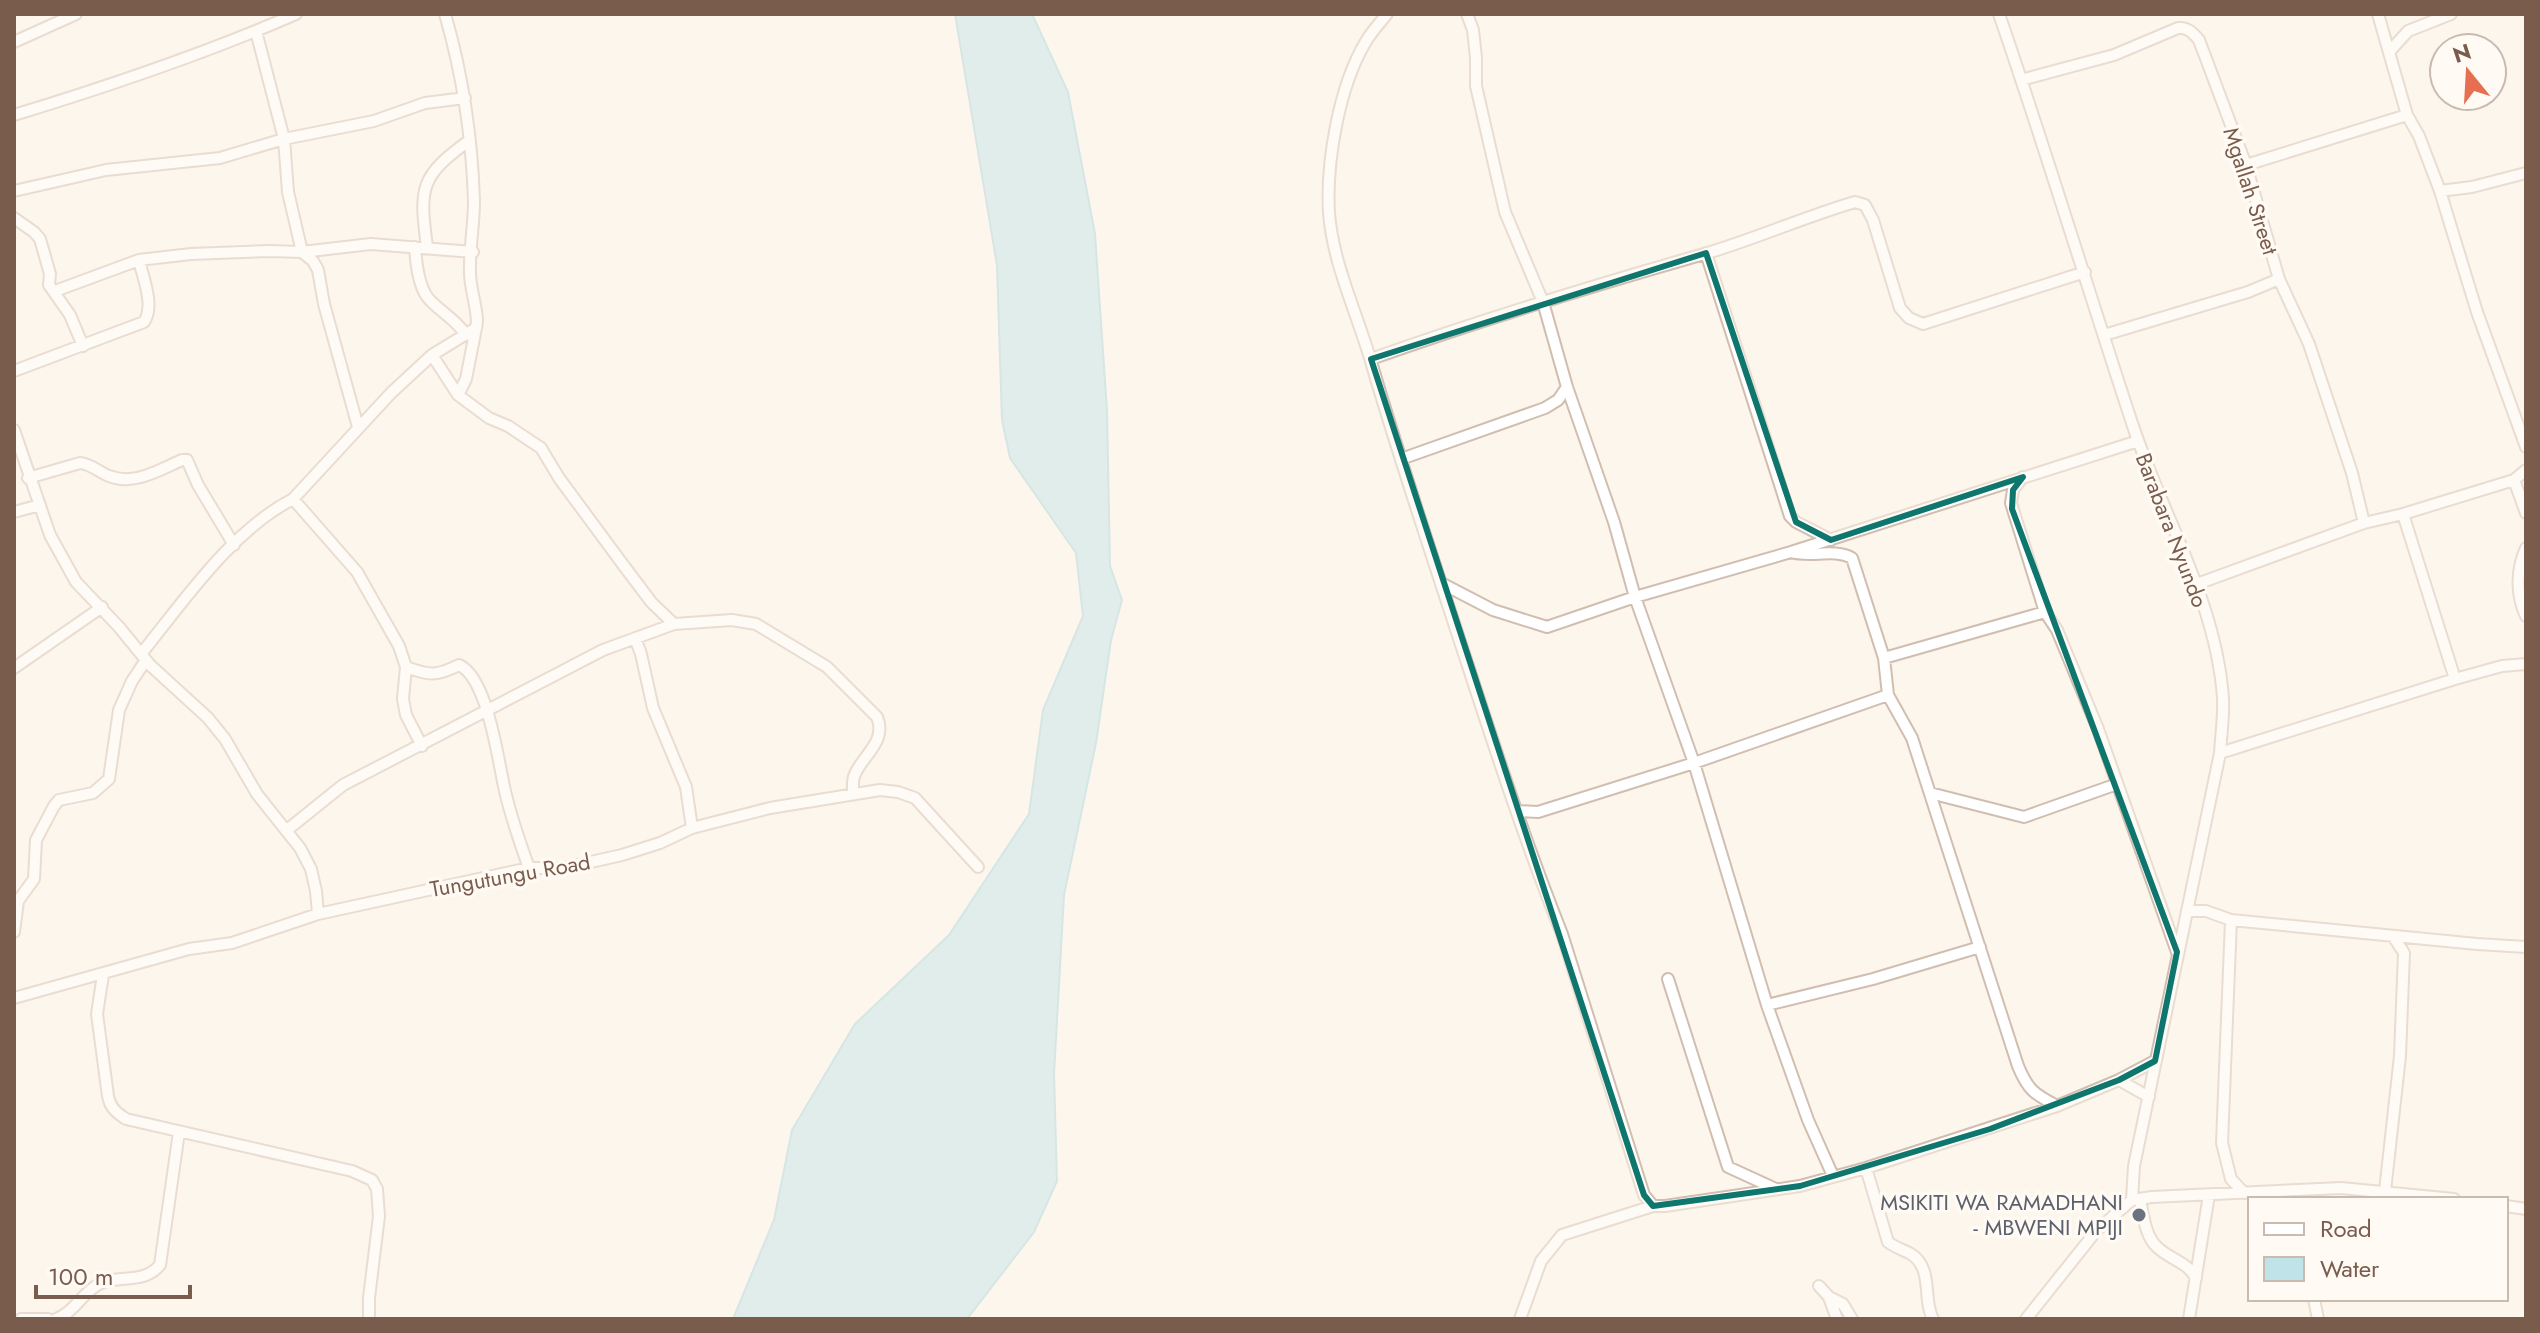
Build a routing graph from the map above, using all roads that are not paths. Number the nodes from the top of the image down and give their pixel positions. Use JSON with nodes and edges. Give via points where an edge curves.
{"nodes":[{"id":1,"x":76,"y":14,"type":"edge"},
{"id":2,"x":296,"y":14,"type":"edge"},
{"id":3,"x":445,"y":14,"type":"edge"},
{"id":4,"x":1387,"y":14,"type":"edge"},
{"id":5,"x":1467,"y":14,"type":"edge"},
{"id":6,"x":1999,"y":14,"type":"edge"},
{"id":7,"x":2184,"y":14,"type":"edge"},
{"id":8,"x":2378,"y":14,"type":"edge"},
{"id":9,"x":2451,"y":14,"type":"edge"},
{"id":10,"x":272,"y":19,"type":"edge"},
{"id":11,"x":2184,"y":27,"type":"junction"},
{"id":12,"x":256,"y":31,"type":"junction"},
{"id":13,"x":14,"y":42,"type":"edge"},
{"id":14,"x":2390,"y":51,"type":"junction"},
{"id":15,"x":2021,"y":80,"type":"junction"},
{"id":16,"x":465,"y":98,"type":"junction"},
{"id":17,"x":14,"y":115,"type":"edge"},
{"id":18,"x":2407,"y":115,"type":"junction"},
{"id":19,"x":284,"y":139,"type":"junction"},
{"id":20,"x":470,"y":140,"type":"junction"},
{"id":21,"x":2246,"y":165,"type":"junction"},
{"id":22,"x":2526,"y":173,"type":"edge"},
{"id":23,"x":14,"y":191,"type":"edge"},
{"id":24,"x":2440,"y":191,"type":"junction"},
{"id":25,"x":14,"y":218,"type":"edge"},
{"id":26,"x":421,"y":247,"type":"junction"},
{"id":27,"x":302,"y":252,"type":"junction"},
{"id":28,"x":473,"y":252,"type":"junction"},
{"id":29,"x":1706,"y":253,"type":"junction"},
{"id":30,"x":139,"y":260,"type":"junction"},
{"id":31,"x":2085,"y":272,"type":"junction"},
{"id":32,"x":2279,"y":279,"type":"junction"},
{"id":33,"x":55,"y":291,"type":"junction"},
{"id":34,"x":1543,"y":302,"type":"junction"},
{"id":35,"x":476,"y":328,"type":"junction"},
{"id":36,"x":466,"y":335,"type":"junction"},
{"id":37,"x":2104,"y":335,"type":"junction"},
{"id":38,"x":83,"y":346,"type":"junction"},
{"id":39,"x":432,"y":355,"type":"junction"},
{"id":40,"x":1371,"y":359,"type":"junction"},
{"id":41,"x":14,"y":371,"type":"edge"},
{"id":42,"x":1567,"y":387,"type":"junction"},
{"id":43,"x":458,"y":395,"type":"junction"},
{"id":44,"x":358,"y":427,"type":"junction"},
{"id":45,"x":14,"y":430,"type":"edge"},
{"id":46,"x":2138,"y":441,"type":"junction"},
{"id":47,"x":2526,"y":447,"type":"edge"},
{"id":48,"x":1401,"y":459,"type":"junction"},
{"id":49,"x":2526,"y":470,"type":"edge"},
{"id":50,"x":2023,"y":477,"type":"junction"},
{"id":51,"x":28,"y":478,"type":"junction"},
{"id":52,"x":2514,"y":480,"type":"junction"},
{"id":53,"x":293,"y":499,"type":"junction"},
{"id":54,"x":40,"y":505,"type":"junction"},
{"id":55,"x":14,"y":512,"type":"edge"},
{"id":56,"x":2526,"y":513,"type":"edge"},
{"id":57,"x":2403,"y":514,"type":"junction"},
{"id":58,"x":2364,"y":523,"type":"junction"},
{"id":59,"x":1831,"y":540,"type":"junction"},
{"id":60,"x":234,"y":545,"type":"junction"},
{"id":61,"x":2526,"y":548,"type":"edge"},
{"id":62,"x":1791,"y":552,"type":"junction"},
{"id":63,"x":1441,"y":583,"type":"junction"},
{"id":64,"x":2197,"y":584,"type":"junction"},
{"id":65,"x":1635,"y":597,"type":"junction"},
{"id":66,"x":102,"y":607,"type":"junction"},
{"id":67,"x":2045,"y":612,"type":"junction"},
{"id":68,"x":2526,"y":616,"type":"edge"},
{"id":69,"x":674,"y":624,"type":"junction"},
{"id":70,"x":635,"y":638,"type":"junction"},
{"id":71,"x":143,"y":657,"type":"junction"},
{"id":72,"x":1884,"y":658,"type":"junction"},
{"id":73,"x":2526,"y":664,"type":"edge"},
{"id":74,"x":406,"y":667,"type":"junction"},
{"id":75,"x":14,"y":668,"type":"edge"},
{"id":76,"x":2455,"y":679,"type":"junction"},
{"id":77,"x":1888,"y":695,"type":"junction"},
{"id":78,"x":487,"y":712,"type":"junction"},
{"id":79,"x":422,"y":746,"type":"junction"},
{"id":80,"x":2220,"y":753,"type":"junction"},
{"id":81,"x":1694,"y":763,"type":"junction"},
{"id":82,"x":2117,"y":784,"type":"junction"},
{"id":83,"x":853,"y":793,"type":"junction"},
{"id":84,"x":1930,"y":793,"type":"junction"},
{"id":85,"x":1517,"y":811,"type":"junction"},
{"id":86,"x":692,"y":828,"type":"junction"},
{"id":87,"x":287,"y":830,"type":"junction"},
{"id":88,"x":978,"y":867,"type":"dead end"},
{"id":89,"x":529,"y":868,"type":"junction"},
{"id":90,"x":2187,"y":911,"type":"junction"},
{"id":91,"x":318,"y":914,"type":"junction"},
{"id":92,"x":2231,"y":920,"type":"junction"},
{"id":93,"x":14,"y":932,"type":"edge"},
{"id":94,"x":2393,"y":936,"type":"junction"},
{"id":95,"x":2414,"y":937,"type":"junction"},
{"id":96,"x":1980,"y":947,"type":"junction"},
{"id":97,"x":2526,"y":947,"type":"edge"},
{"id":98,"x":2177,"y":952,"type":"junction"},
{"id":99,"x":2404,"y":953,"type":"junction"},
{"id":100,"x":103,"y":975,"type":"junction"},
{"id":101,"x":1668,"y":979,"type":"dead end"},
{"id":102,"x":14,"y":998,"type":"edge"},
{"id":103,"x":1767,"y":1005,"type":"junction"},
{"id":104,"x":2155,"y":1061,"type":"junction"},
{"id":105,"x":2119,"y":1080,"type":"junction"},
{"id":106,"x":2149,"y":1097,"type":"junction"},
{"id":107,"x":2057,"y":1106,"type":"junction"},
{"id":108,"x":179,"y":1132,"type":"junction"},
{"id":109,"x":1866,"y":1168,"type":"junction"},
{"id":110,"x":1833,"y":1176,"type":"junction"},
{"id":111,"x":1778,"y":1190,"type":"junction"},
{"id":112,"x":2385,"y":1191,"type":"junction"},
{"id":113,"x":2244,"y":1193,"type":"junction"},
{"id":114,"x":2209,"y":1195,"type":"junction"},
{"id":115,"x":2259,"y":1196,"type":"edge"},
{"id":116,"x":2437,"y":1197,"type":"edge"},
{"id":117,"x":2136,"y":1200,"type":"junction"},
{"id":118,"x":1653,"y":1206,"type":"junction"},
{"id":119,"x":2196,"y":1278,"type":"junction"},
{"id":120,"x":1819,"y":1286,"type":"dead end"},
{"id":121,"x":1829,"y":1297,"type":"junction"},
{"id":122,"x":21,"y":1319,"type":"edge"},
{"id":123,"x":48,"y":1319,"type":"edge"},
{"id":124,"x":56,"y":1319,"type":"edge"},
{"id":125,"x":369,"y":1319,"type":"edge"},
{"id":126,"x":1520,"y":1319,"type":"edge"},
{"id":127,"x":1837,"y":1319,"type":"edge"},
{"id":128,"x":1852,"y":1319,"type":"edge"},
{"id":129,"x":1933,"y":1319,"type":"edge"},
{"id":130,"x":2026,"y":1319,"type":"edge"},
{"id":131,"x":2189,"y":1319,"type":"edge"}],
"edges":[{"from":1,"to":13,"type":"street"},
{"from":2,"to":10,"type":"street"},
{"from":3,"to":16,"type":"street"},
{"from":4,"to":40,"type":"street","via":[[1353,68],[1329,181],[1330,226]]},
{"from":5,"to":34,"type":"street","via":[[1476,86],[1505,212]]},
{"from":6,"to":15,"type":"street","name":"Barabara Nyundo"},
{"from":7,"to":11,"type":"street"},
{"from":8,"to":14,"type":"street"},
{"from":9,"to":14,"type":"street","via":[[2408,31]]},
{"from":10,"to":12,"type":"street"},
{"from":11,"to":15,"type":"street","via":[[2114,55]]},
{"from":11,"to":21,"type":"street","name":"Mgallah Street","via":[[2199,40]]},
{"from":12,"to":17,"type":"street"},
{"from":12,"to":19,"type":"street"},
{"from":14,"to":18,"type":"street"},
{"from":15,"to":31,"type":"street","name":"Barabara Nyundo"},
{"from":16,"to":19,"type":"street"},
{"from":16,"to":20,"type":"street"},
{"from":18,"to":21,"type":"street"},
{"from":18,"to":24,"type":"street"},
{"from":19,"to":23,"type":"street","via":[[220,158],[106,170]]},
{"from":19,"to":27,"type":"street","via":[[288,192]]},
{"from":20,"to":26,"type":"street","via":[[425,183]]},
{"from":20,"to":28,"type":"street"},
{"from":21,"to":32,"type":"street","name":"Mgallah Street"},
{"from":22,"to":24,"type":"street"},
{"from":24,"to":47,"type":"street"},
{"from":25,"to":33,"type":"street","via":[[40,239],[48,283]]},
{"from":26,"to":27,"type":"street","via":[[371,244]]},
{"from":26,"to":28,"type":"street"},
{"from":26,"to":36,"type":"street","via":[[416,262],[427,296]]},
{"from":27,"to":30,"type":"street"},
{"from":27,"to":44,"type":"street","via":[[318,270]]},
{"from":28,"to":35,"type":"street"},
{"from":29,"to":31,"type":"street","via":[[1861,203],[1873,220],[1900,308],[1923,324]]},
{"from":29,"to":34,"type":"street"},
{"from":29,"to":59,"type":"street","via":[[1790,516]]},
{"from":30,"to":33,"type":"street"},
{"from":30,"to":38,"type":"street","via":[[149,315],[135,327]]},
{"from":31,"to":37,"type":"street","name":"Barabara Nyundo"},
{"from":32,"to":37,"type":"street"},
{"from":32,"to":58,"type":"street","name":"Mgallah Street","via":[[2309,344]]},
{"from":33,"to":38,"type":"street"},
{"from":34,"to":40,"type":"street"},
{"from":34,"to":42,"type":"street"},
{"from":35,"to":36,"type":"street"},
{"from":35,"to":43,"type":"street"},
{"from":36,"to":39,"type":"street"},
{"from":37,"to":46,"type":"street","name":"Barabara Nyundo"},
{"from":38,"to":41,"type":"street"},
{"from":39,"to":43,"type":"street"},
{"from":39,"to":44,"type":"street"},
{"from":40,"to":48,"type":"street"},
{"from":42,"to":48,"type":"street","via":[[1545,408]]},
{"from":42,"to":65,"type":"street"},
{"from":43,"to":69,"type":"street","via":[[541,448],[624,566]]},
{"from":44,"to":53,"type":"street"},
{"from":45,"to":51,"type":"street"},
{"from":46,"to":50,"type":"street"},
{"from":46,"to":64,"type":"street","name":"Barabara Nyundo"},
{"from":48,"to":63,"type":"street"},
{"from":49,"to":52,"type":"street"},
{"from":50,"to":59,"type":"street"},
{"from":50,"to":67,"type":"street","via":[[2011,503]]},
{"from":51,"to":54,"type":"street"},
{"from":51,"to":60,"type":"street","via":[[80,463],[128,480],[187,460]]},
{"from":52,"to":56,"type":"street"},
{"from":52,"to":57,"type":"street"},
{"from":53,"to":60,"type":"street"},
{"from":53,"to":74,"type":"street","via":[[357,572]]},
{"from":54,"to":55,"type":"street"},
{"from":54,"to":66,"type":"street","via":[[60,556],[76,582]]},
{"from":57,"to":58,"type":"street"},
{"from":57,"to":76,"type":"street"},
{"from":58,"to":64,"type":"street"},
{"from":59,"to":62,"type":"street"},
{"from":60,"to":71,"type":"street"},
{"from":61,"to":68,"type":"street","via":[[2518,594]]},
{"from":62,"to":65,"type":"street"},
{"from":62,"to":72,"type":"street","via":[[1836,552],[1852,558]]},
{"from":63,"to":65,"type":"street","via":[[1493,610],[1547,627]]},
{"from":63,"to":85,"type":"street"},
{"from":64,"to":80,"type":"street","name":"Barabara Nyundo","via":[[2218,662],[2223,701]]},
{"from":65,"to":81,"type":"street"},
{"from":66,"to":71,"type":"street"},
{"from":66,"to":75,"type":"street"},
{"from":67,"to":72,"type":"street"},
{"from":67,"to":82,"type":"street","via":[[2057,630]]},
{"from":69,"to":70,"type":"street"},
{"from":69,"to":83,"type":"street","via":[[756,624],[827,667],[864,701],[881,732],[856,772]]},
{"from":70,"to":78,"type":"street"},
{"from":70,"to":86,"type":"street","via":[[653,708],[686,787]]},
{"from":71,"to":87,"type":"street","via":[[208,718],[263,803]]},
{"from":71,"to":93,"type":"street","via":[[119,710],[109,779],[93,793],[59,800],[36,840],[34,879],[18,901]]},
{"from":72,"to":77,"type":"street"},
{"from":73,"to":76,"type":"street"},
{"from":74,"to":78,"type":"street","via":[[435,675],[463,666]]},
{"from":74,"to":79,"type":"street","via":[[406,715]]},
{"from":76,"to":80,"type":"street"},
{"from":77,"to":81,"type":"street"},
{"from":77,"to":84,"type":"street","via":[[1912,738]]},
{"from":78,"to":79,"type":"street"},
{"from":78,"to":89,"type":"street"},
{"from":79,"to":87,"type":"street","via":[[343,785]]},
{"from":80,"to":90,"type":"street","name":"Barabara Nyundo"},
{"from":81,"to":85,"type":"street","via":[[1538,812]]},
{"from":81,"to":103,"type":"street"},
{"from":82,"to":84,"type":"street","via":[[2024,817]]},
{"from":82,"to":98,"type":"street"},
{"from":83,"to":86,"type":"street","name":"Tungutungu Road"},
{"from":83,"to":88,"type":"street","name":"Tungutungu Road","via":[[880,790],[915,798]]},
{"from":84,"to":96,"type":"street"},
{"from":85,"to":118,"type":"street","via":[[1562,934],[1632,1163]]},
{"from":86,"to":89,"type":"street","name":"Tungutungu Road","via":[[622,855],[564,868]]},
{"from":87,"to":91,"type":"street","via":[[311,869]]},
{"from":89,"to":91,"type":"street","name":"Tungutungu Road"},
{"from":90,"to":92,"type":"street"},
{"from":90,"to":98,"type":"street","name":"Barabara Nyundo"},
{"from":91,"to":100,"type":"street","name":"Tungutungu Road","via":[[232,943],[189,949]]},
{"from":92,"to":94,"type":"street"},
{"from":92,"to":113,"type":"street","via":[[2222,1143],[2231,1179]]},
{"from":94,"to":95,"type":"street"},
{"from":94,"to":99,"type":"street"},
{"from":95,"to":97,"type":"street"},
{"from":95,"to":99,"type":"street"},
{"from":96,"to":103,"type":"street"},
{"from":96,"to":107,"type":"street","via":[[2026,1085]]},
{"from":98,"to":104,"type":"street","name":"Barabara Nyundo"},
{"from":99,"to":112,"type":"street","via":[[2400,1056]]},
{"from":100,"to":102,"type":"street","name":"Tungutungu Road"},
{"from":100,"to":108,"type":"street","via":[[97,1014],[109,1103],[126,1119]]},
{"from":101,"to":111,"type":"street","via":[[1728,1167]]},
{"from":103,"to":110,"type":"street"},
{"from":104,"to":105,"type":"street"},
{"from":104,"to":106,"type":"street","name":"Barabara Nyundo"},
{"from":105,"to":106,"type":"street"},
{"from":105,"to":107,"type":"street"},
{"from":106,"to":117,"type":"street","name":"Barabara Nyundo","via":[[2134,1166]]},
{"from":107,"to":109,"type":"street"},
{"from":108,"to":124,"type":"street","via":[[160,1265],[141,1278],[99,1284]]},
{"from":108,"to":125,"type":"street","via":[[372,1180],[379,1216]]},
{"from":109,"to":110,"type":"street"},
{"from":109,"to":129,"type":"street","via":[[1888,1242],[1913,1255],[1923,1269]]},
{"from":110,"to":111,"type":"street"},
{"from":111,"to":118,"type":"street"},
{"from":112,"to":115,"type":"street","via":[[2341,1188]]},
{"from":112,"to":116,"type":"street"},
{"from":113,"to":114,"type":"street"},
{"from":113,"to":115,"type":"street"},
{"from":114,"to":117,"type":"street"},
{"from":114,"to":119,"type":"street"},
{"from":117,"to":119,"type":"street","name":"Barabara Nyundo","via":[[2154,1246]]},
{"from":117,"to":130,"type":"street","via":[[2097,1230]]},
{"from":118,"to":126,"type":"street","via":[[1562,1235],[1541,1261]]},
{"from":119,"to":131,"type":"street"},
{"from":120,"to":121,"type":"street"},
{"from":121,"to":127,"type":"street"},
{"from":121,"to":128,"type":"street","via":[[1843,1304]]},
{"from":122,"to":123,"type":"street"}]}
